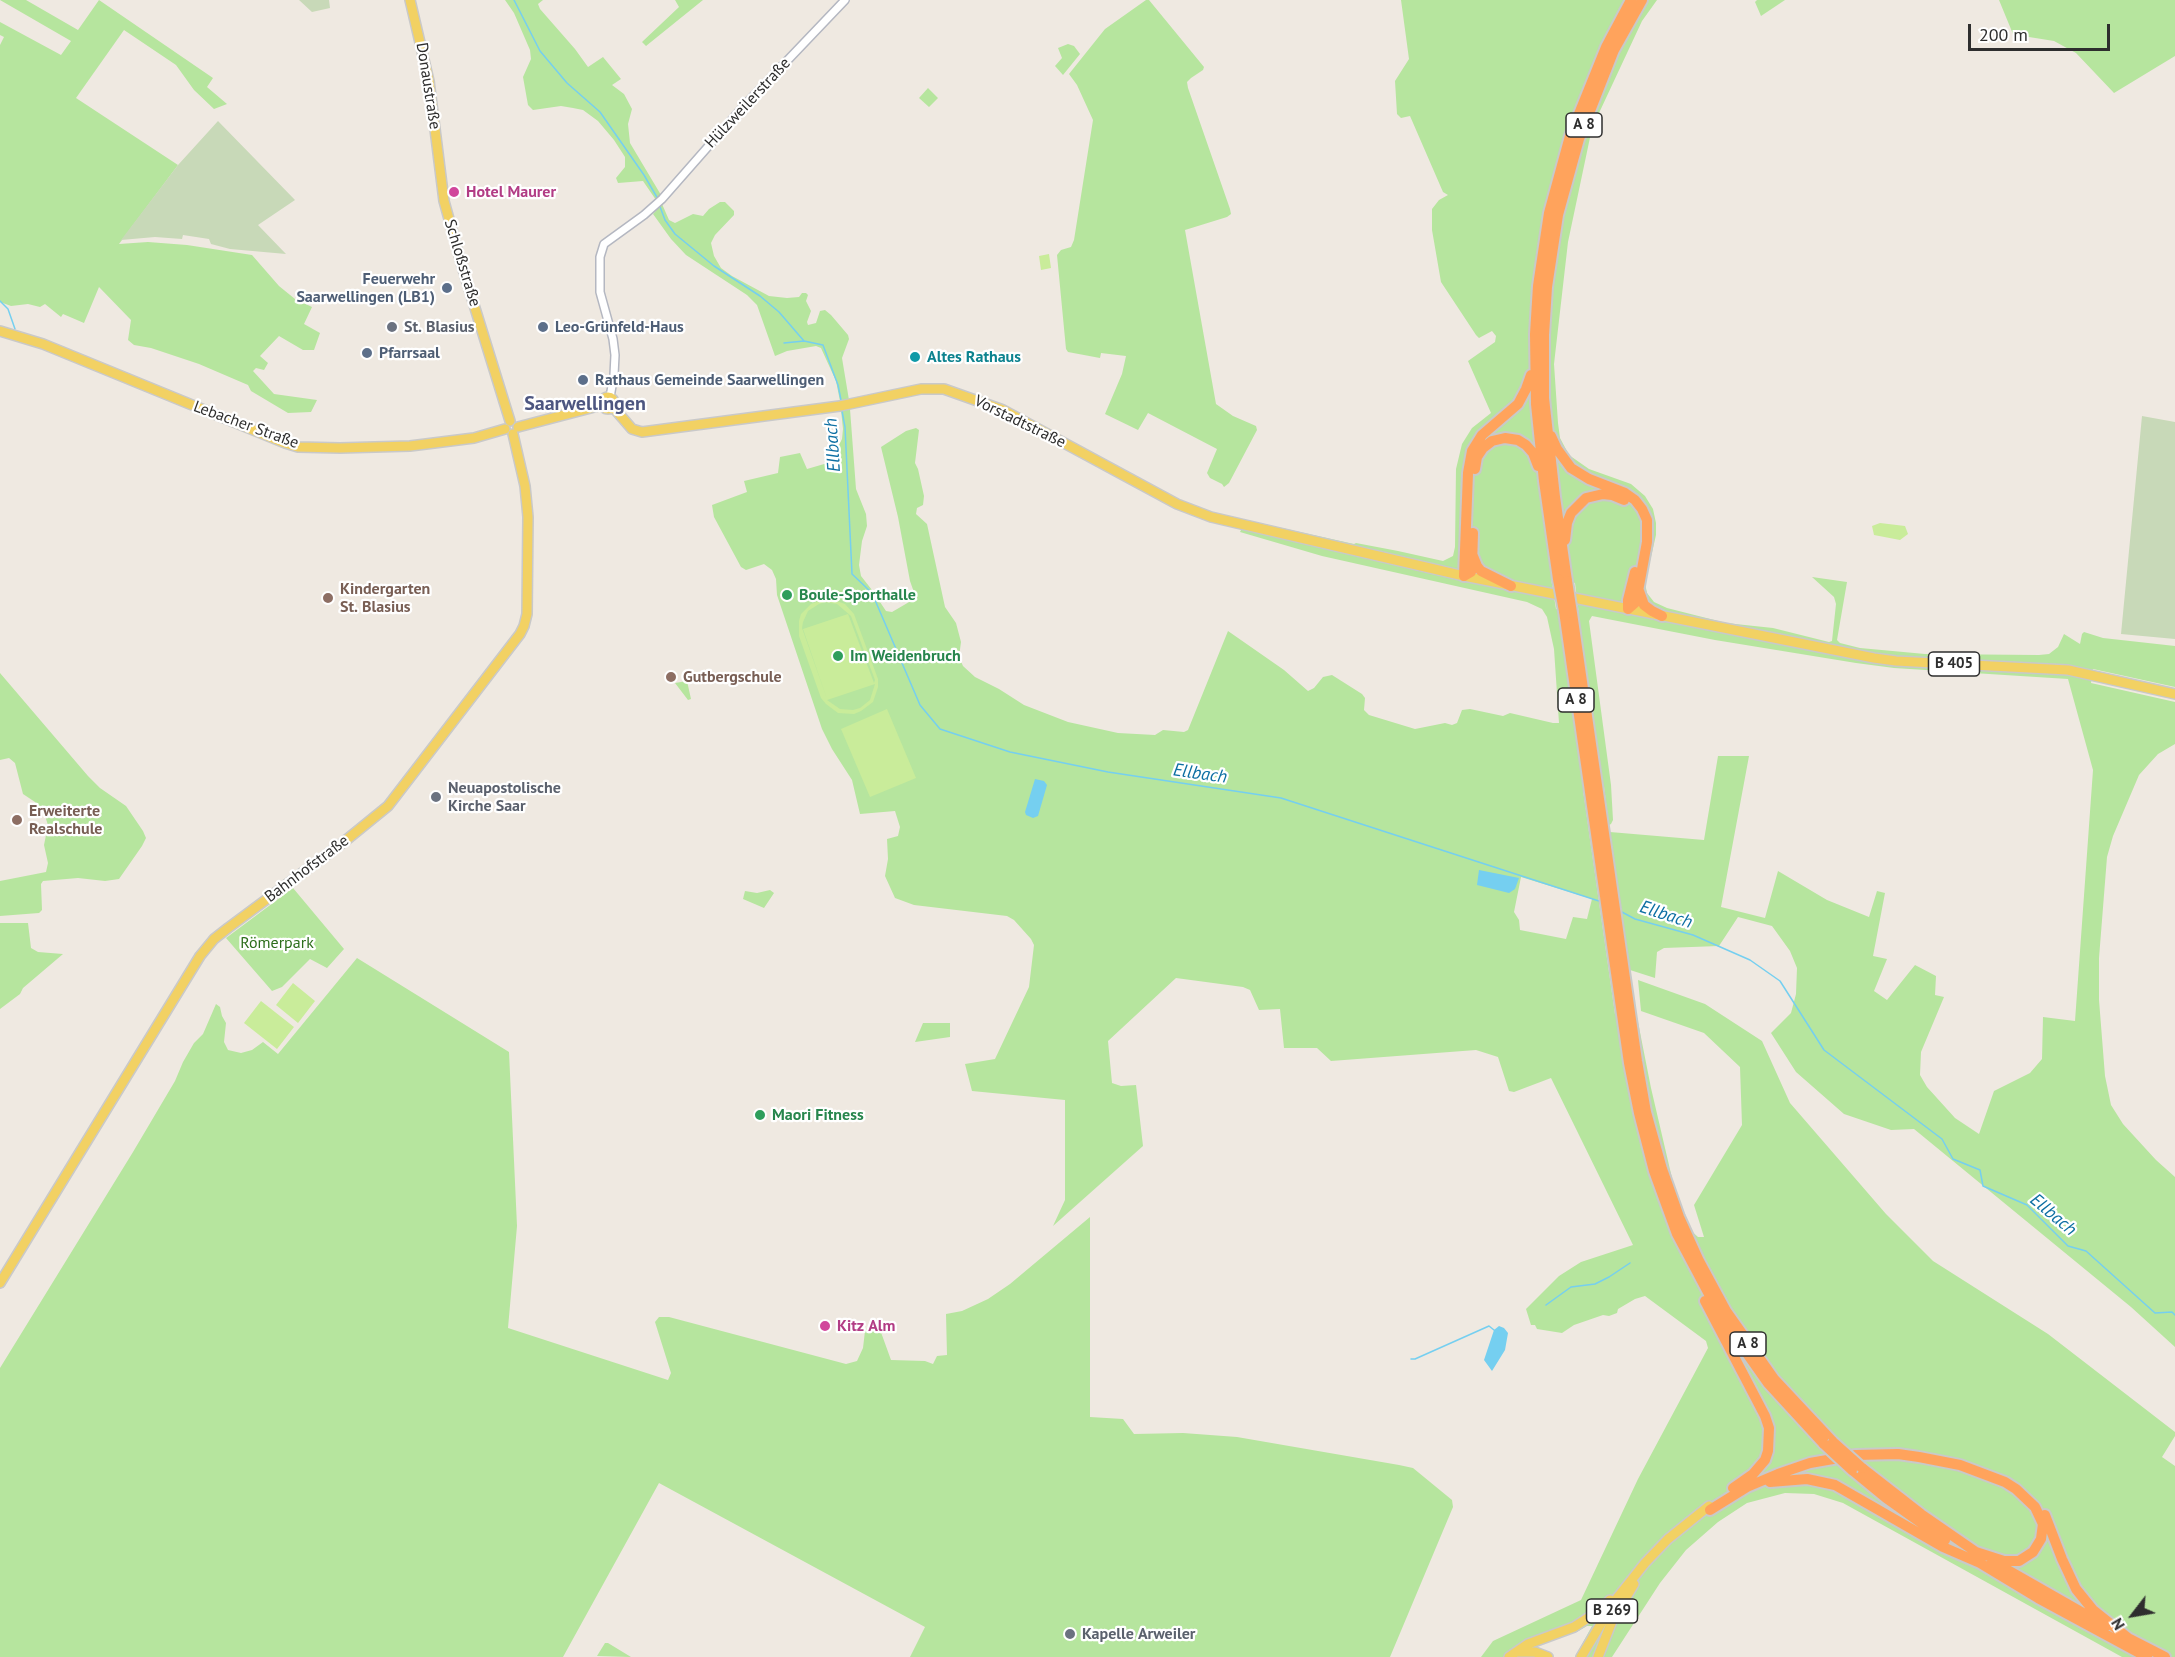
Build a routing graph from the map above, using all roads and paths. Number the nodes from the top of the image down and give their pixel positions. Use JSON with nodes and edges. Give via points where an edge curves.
{"nodes":[{"id":1,"x":410,"y":0,"type":"edge"},
{"id":2,"x":845,"y":0,"type":"edge"},
{"id":3,"x":1631,"y":0,"type":"edge"},
{"id":4,"x":1641,"y":0,"type":"edge"},
{"id":5,"x":439,"y":173,"type":"joint"},
{"id":6,"x":0,"y":331,"type":"edge"},
{"id":7,"x":1534,"y":362,"type":"junction"},
{"id":8,"x":610,"y":397,"type":"junction"},
{"id":9,"x":602,"y":405,"type":"junction"},
{"id":10,"x":613,"y":407,"type":"junction"},
{"id":11,"x":1546,"y":423,"type":"junction"},
{"id":12,"x":511,"y":428,"type":"junction"},
{"id":13,"x":1544,"y":481,"type":"junction"},
{"id":14,"x":1472,"y":552,"type":"junction"},
{"id":15,"x":1565,"y":568,"type":"junction"},
{"id":16,"x":1464,"y":576,"type":"junction"},
{"id":17,"x":1563,"y":580,"type":"junction"},
{"id":18,"x":1511,"y":586,"type":"junction"},
{"id":19,"x":1638,"y":588,"type":"junction"},
{"id":20,"x":1628,"y":609,"type":"junction"},
{"id":21,"x":1662,"y":616,"type":"junction"},
{"id":22,"x":2175,"y":694,"type":"edge"},
{"id":23,"x":1681,"y":1232,"type":"junction"},
{"id":24,"x":1692,"y":1264,"type":"junction"},
{"id":25,"x":0,"y":1282,"type":"edge"},
{"id":26,"x":1829,"y":1443,"type":"junction"},
{"id":27,"x":1709,"y":1508,"type":"junction"},
{"id":28,"x":1978,"y":1558,"type":"junction"},
{"id":29,"x":1645,"y":1566,"type":"junction"},
{"id":30,"x":2128,"y":1638,"type":"junction"},
{"id":31,"x":1511,"y":1655,"type":"edge"},
{"id":32,"x":1548,"y":1657,"type":"edge"},
{"id":33,"x":1582,"y":1657,"type":"edge"},
{"id":34,"x":1598,"y":1657,"type":"edge"},
{"id":35,"x":2147,"y":1657,"type":"edge"},
{"id":36,"x":2165,"y":1657,"type":"edge"}],
"edges":[{"from":1,"to":5,"type":"main road","name":"Donaustraße","via":[[429,81]]},
{"from":2,"to":8,"type":"street","name":"Hülzweilerstraße","via":[[662,199],[610,238],[601,251],[601,302],[615,355]]},
{"from":3,"to":7,"type":"highway","number":"A 8","via":[[1591,81],[1556,183],[1538,286]]},
{"from":4,"to":11,"type":"highway","number":"A 8","via":[[1599,84],[1558,215],[1545,311]]},
{"from":5,"to":12,"type":"main road","name":"Schloßstraße","via":[[453,238]]},
{"from":6,"to":12,"type":"main road","name":"Lebacher Straße","via":[[43,344],[298,447],[410,446],[474,438]]},
{"from":7,"to":13,"type":"highway","number":"A 8"},
{"from":7,"to":16,"type":"highway","via":[[1518,404],[1482,435],[1472,451]]},
{"from":8,"to":9,"type":"main road","via":[[604,398]]},
{"from":8,"to":10,"type":"main road"},
{"from":9,"to":10,"type":"main road"},
{"from":9,"to":12,"type":"main road","name":"Lebacher Straße"},
{"from":10,"to":16,"type":"main road","name":"Vorstadtstraße","via":[[632,429],[642,432],[854,404],[921,389],[953,391],[1003,410],[1185,508]]},
{"from":11,"to":15,"type":"highway","number":"A 8"},
{"from":11,"to":19,"type":"highway","via":[[1557,449],[1571,468],[1625,493],[1642,509],[1648,531]]},
{"from":12,"to":25,"type":"main road","name":"Bahnhofstraße","via":[[528,517],[527,614],[520,634],[388,806],[228,928],[204,951]]},
{"from":13,"to":14,"type":"highway","via":[[1533,453],[1518,440],[1501,438],[1483,448],[1475,467]]},
{"from":13,"to":17,"type":"highway","number":"A 8"},
{"from":14,"to":16,"type":"highway","via":[[1471,572]]},
{"from":14,"to":18,"type":"highway","via":[[1481,571]]},
{"from":15,"to":17,"type":"highway","number":"A 8"},
{"from":15,"to":20,"type":"highway","via":[[1567,524],[1577,505],[1594,495],[1621,498],[1636,512],[1642,531]]},
{"from":16,"to":18,"type":"main road","number":"B 405"},
{"from":17,"to":23,"type":"highway","number":"A 8","bridge":true,"via":[[1639,1113],[1654,1171]]},
{"from":18,"to":20,"type":"main road","number":"B 405"},
{"from":19,"to":20,"type":"highway","via":[[1636,602]]},
{"from":19,"to":21,"type":"highway","via":[[1644,605]]},
{"from":20,"to":21,"type":"main road","number":"B 405"},
{"from":21,"to":22,"type":"main road","number":"B 405","via":[[1874,658],[2068,670]]},
{"from":23,"to":24,"type":"highway","number":"A 8"},
{"from":23,"to":26,"type":"highway","number":"A 8","via":[[1754,1352]]},
{"from":24,"to":26,"type":"highway","number":"A 8","via":[[1748,1357],[1785,1403]]},
{"from":24,"to":27,"type":"highway","via":[[1710,1312],[1765,1416],[1770,1438],[1760,1468]]},
{"from":26,"to":28,"type":"highway","number":"A 8","bridge":true,"via":[[1916,1520]]},
{"from":27,"to":28,"type":"highway","via":[[1772,1482],[1822,1481],[1847,1491],[1943,1547]]},
{"from":27,"to":28,"type":"highway","via":[[1747,1487],[1810,1463],[1856,1455],[1919,1457],[1994,1477],[2016,1489],[2035,1507],[2043,1532],[2033,1552],[2012,1562]]},
{"from":27,"to":29,"type":"main road","name":"B 269","number":"B 269"},
{"from":27,"to":30,"type":"highway","via":[[1736,1489],[1776,1471],[1836,1453],[1898,1451],[1938,1456],[1982,1468],[2007,1478],[2035,1500],[2076,1589]]},
{"from":28,"to":30,"type":"highway","number":"A 8"},
{"from":28,"to":35,"type":"highway","number":"A 8","via":[[1996,1574]]},
{"from":29,"to":31,"type":"main road","via":[[1591,1617]]},
{"from":29,"to":33,"type":"main road","name":"B 269","number":"B 269"},
{"from":29,"to":34,"type":"main road","via":[[1612,1621]]},
{"from":30,"to":36,"type":"highway","number":"A 8"},
{"from":31,"to":32,"type":"main road","via":[[1535,1652]]}]}
